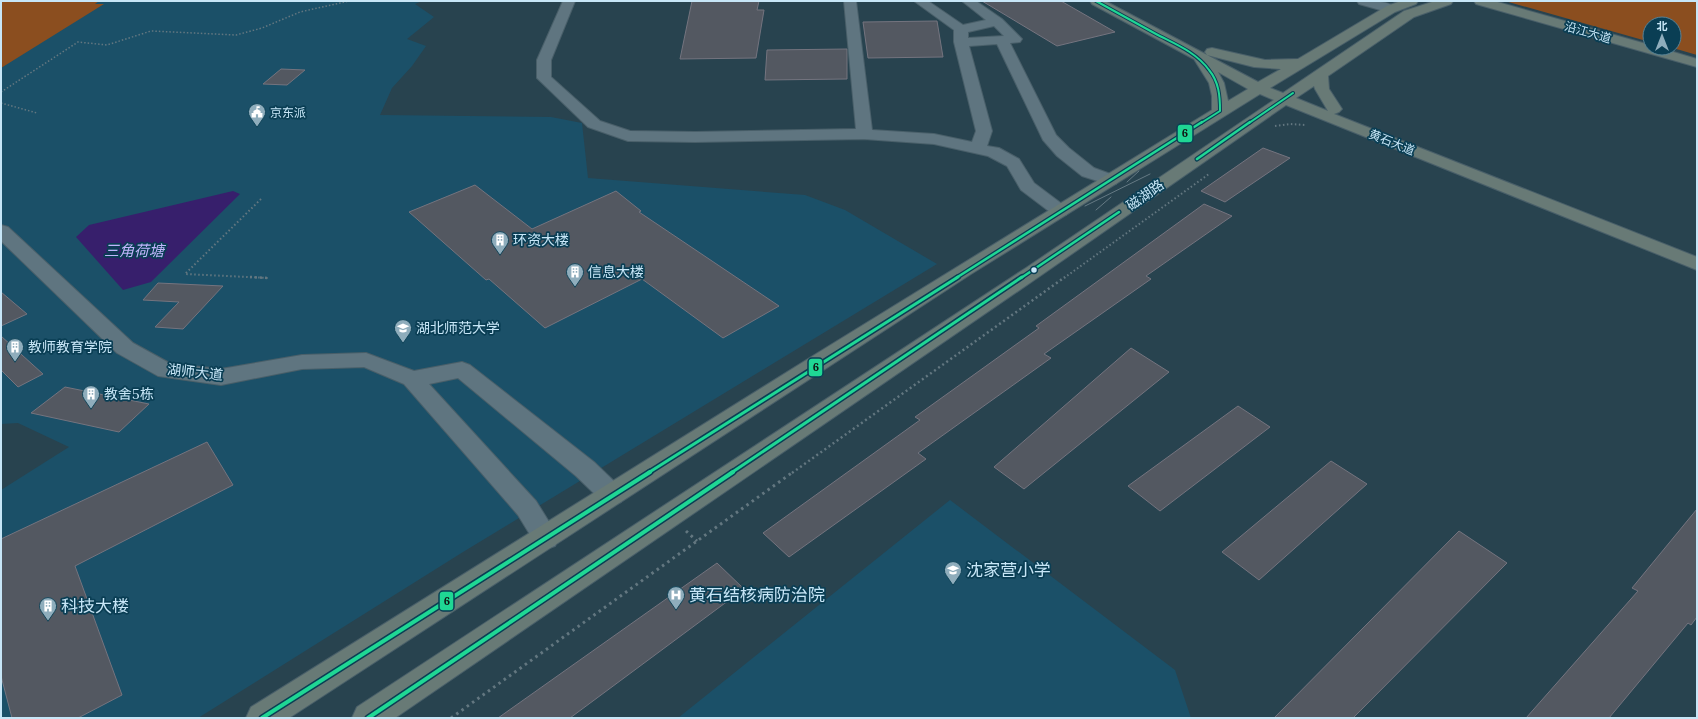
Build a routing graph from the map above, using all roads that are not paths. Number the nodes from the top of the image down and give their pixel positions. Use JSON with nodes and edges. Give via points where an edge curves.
{"nodes":[{"id":1,"x":569,"y":1,"type":"edge"},
{"id":2,"x":850,"y":1,"type":"edge"},
{"id":3,"x":920,"y":1,"type":"edge"},
{"id":4,"x":968,"y":1,"type":"edge"},
{"id":5,"x":1096,"y":1,"type":"edge"},
{"id":6,"x":1114,"y":1,"type":"edge"},
{"id":7,"x":1363,"y":1,"type":"edge"},
{"id":8,"x":1412,"y":1,"type":"edge"},
{"id":9,"x":1480,"y":1,"type":"edge"},
{"id":10,"x":1452,"y":3,"type":"edge"},
{"id":11,"x":1496,"y":6,"type":"junction"},
{"id":12,"x":1390,"y":9,"type":"junction"},
{"id":13,"x":997,"y":22,"type":"junction"},
{"id":14,"x":961,"y":35,"type":"junction"},
{"id":15,"x":1002,"y":40,"type":"junction"},
{"id":16,"x":1204,"y":53,"type":"junction"},
{"id":17,"x":1300,"y":62,"type":"junction"},
{"id":18,"x":1697,"y":63,"type":"edge"},
{"id":19,"x":1320,"y":74,"type":"junction"},
{"id":20,"x":1263,"y":85,"type":"junction"},
{"id":21,"x":1334,"y":109,"type":"junction"},
{"id":22,"x":1220,"y":112,"type":"junction"},
{"id":23,"x":1280,"y":112,"type":"junction"},
{"id":24,"x":864,"y":134,"type":"junction"},
{"id":25,"x":978,"y":149,"type":"junction"},
{"id":26,"x":1110,"y":180,"type":"junction"},
{"id":27,"x":1060,"y":211,"type":"junction"},
{"id":28,"x":1,"y":231,"type":"edge"},
{"id":29,"x":1697,"y":252,"type":"edge"},
{"id":30,"x":1697,"y":264,"type":"edge"},
{"id":31,"x":412,"y":379,"type":"junction"},
{"id":32,"x":612,"y":495,"type":"junction"},
{"id":33,"x":546,"y":538,"type":"junction"},
{"id":34,"x":262,"y":718,"type":"edge"},
{"id":35,"x":368,"y":718,"type":"edge"}],
"edges":[{"from":1,"to":24,"type":"street","via":[[544,60],[544,78],[594,124],[628,136]]},
{"from":2,"to":24,"type":"street"},
{"from":3,"to":14,"type":"street"},
{"from":4,"to":13,"type":"street"},
{"from":5,"to":16,"type":"main road","name":"黄石大道"},
{"from":6,"to":16,"type":"main road","name":"黄石大道"},
{"from":7,"to":12,"type":"street"},
{"from":8,"to":12,"type":"main road"},
{"from":9,"to":11,"type":"main road","name":"沿江大道"},
{"from":10,"to":11,"type":"main road"},
{"from":10,"to":19,"type":"main road","name":"磁湖路","via":[[1409,14]]},
{"from":11,"to":18,"type":"main road","name":"沿江大道"},
{"from":12,"to":17,"type":"main road"},
{"from":13,"to":14,"type":"street"},
{"from":13,"to":15,"type":"street","via":[[1015,40]]},
{"from":14,"to":15,"type":"street"},
{"from":14,"to":25,"type":"street","via":[[984,131]]},
{"from":15,"to":26,"type":"street","via":[[1049,137],[1088,172]]},
{"from":16,"to":17,"type":"main road","via":[[1262,64],[1284,66]]},
{"from":16,"to":20,"type":"main road","name":"黄石大道"},
{"from":16,"to":22,"type":"main road","via":[[1221,95]]},
{"from":17,"to":20,"type":"main road"},
{"from":19,"to":21,"type":"main road","via":[[1322,89]]},
{"from":19,"to":23,"type":"main road","name":"磁湖路"},
{"from":20,"to":22,"type":"main road"},
{"from":20,"to":23,"type":"main road","name":"黄石大道"},
{"from":21,"to":23,"type":"main road","name":"黄石大道"},
{"from":21,"to":29,"type":"main road","name":"黄石大道"},
{"from":22,"to":26,"type":"main road"},
{"from":23,"to":30,"type":"main road","name":"黄石大道","via":[[1352,126]]},
{"from":23,"to":35,"type":"main road","name":"磁湖路","via":[[1033,272]]},
{"from":24,"to":25,"type":"street","via":[[934,139]]},
{"from":25,"to":27,"type":"street","via":[[993,152],[1013,162],[1027,186]]},
{"from":26,"to":27,"type":"main road"},
{"from":27,"to":32,"type":"main road"},
{"from":28,"to":31,"type":"street","name":"湖师大道","via":[[124,348],[166,371],[221,377],[302,362],[366,360]]},
{"from":31,"to":32,"type":"street","via":[[462,370],[585,469]]},
{"from":31,"to":33,"type":"street","via":[[526,508]]},
{"from":32,"to":33,"type":"main road"},
{"from":33,"to":34,"type":"main road"}]}
